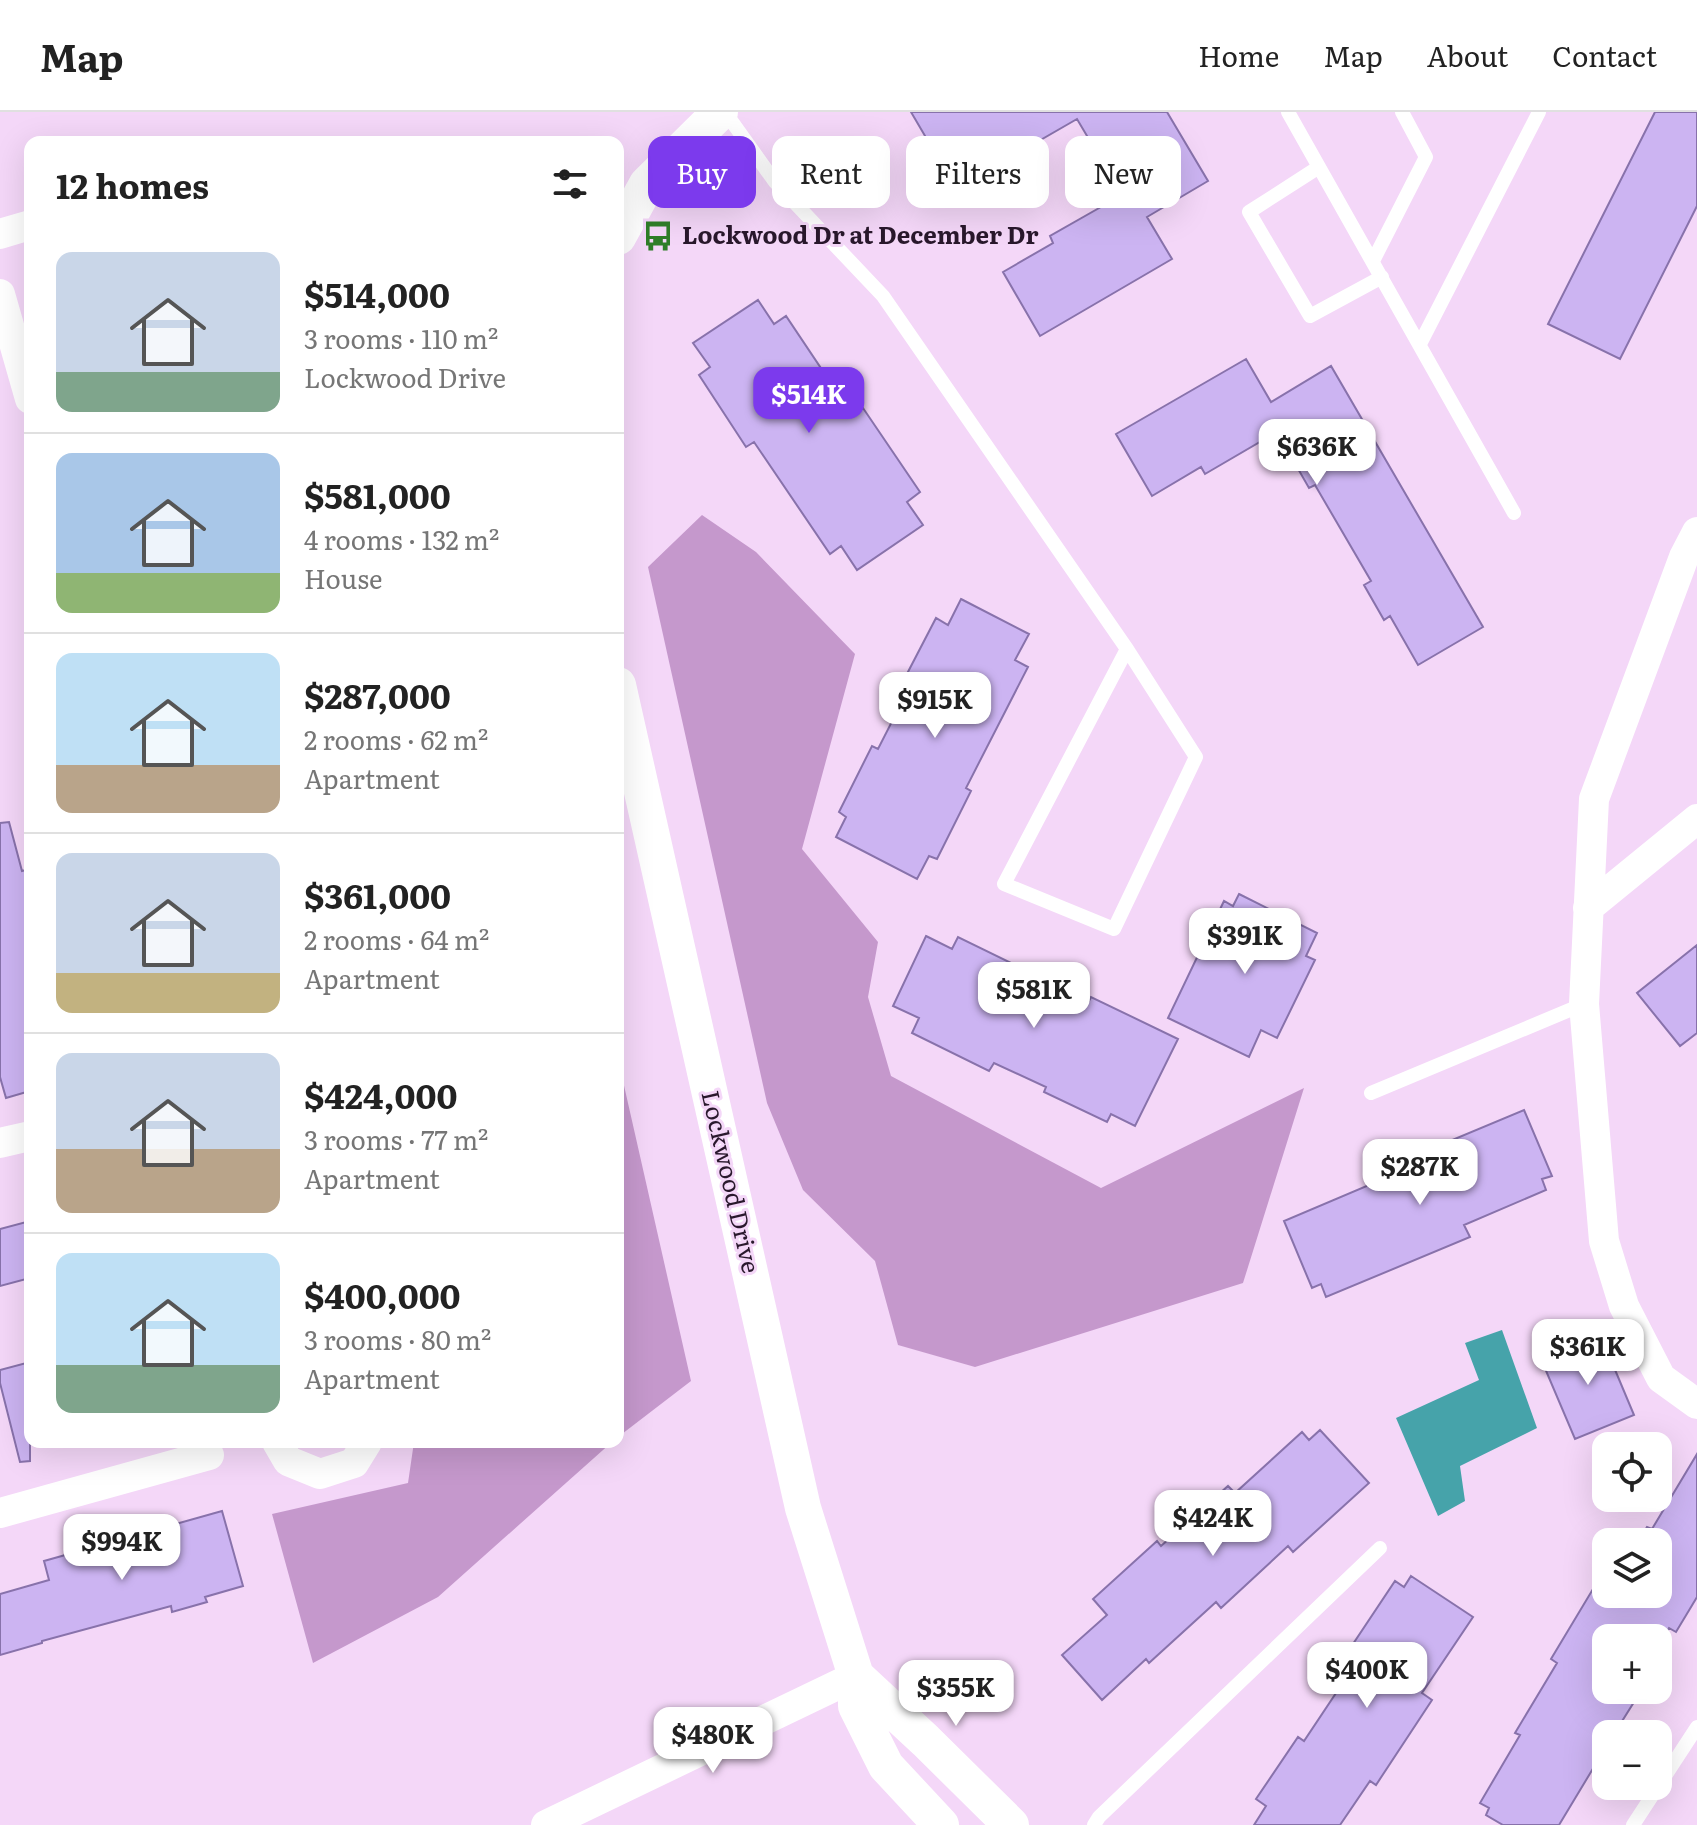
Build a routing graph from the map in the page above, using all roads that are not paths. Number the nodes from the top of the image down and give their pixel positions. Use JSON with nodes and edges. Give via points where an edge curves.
{"nodes":[{"id":1,"x":722,"y":112,"type":"edge"},
{"id":2,"x":1288,"y":112,"type":"edge"},
{"id":3,"x":1402,"y":112,"type":"edge"},
{"id":4,"x":1539,"y":112,"type":"edge"},
{"id":5,"x":1319,"y":167,"type":"junction"},
{"id":6,"x":624,"y":226,"type":"edge"},
{"id":7,"x":24,"y":227,"type":"edge"},
{"id":8,"x":0,"y":234,"type":"edge"},
{"id":9,"x":1373,"y":261,"type":"junction"},
{"id":10,"x":1382,"y":277,"type":"junction"},
{"id":11,"x":0,"y":294,"type":"edge"},
{"id":12,"x":1420,"y":344,"type":"junction"},
{"id":13,"x":24,"y":378,"type":"edge"},
{"id":14,"x":1514,"y":513,"type":"dead end"},
{"id":15,"x":1697,"y":532,"type":"edge"},
{"id":16,"x":1127,"y":649,"type":"junction"},
{"id":17,"x":624,"y":712,"type":"edge"},
{"id":18,"x":1697,"y":819,"type":"edge"},
{"id":19,"x":1588,"y":908,"type":"junction"},
{"id":20,"x":1584,"y":1004,"type":"junction"},
{"id":21,"x":1371,"y":1093,"type":"dead end"},
{"id":22,"x":24,"y":1137,"type":"edge"},
{"id":23,"x":0,"y":1143,"type":"edge"},
{"id":24,"x":1695,"y":1399,"type":"edge"},
{"id":25,"x":280,"y":1448,"type":"edge"},
{"id":26,"x":363,"y":1448,"type":"edge"},
{"id":27,"x":209,"y":1455,"type":"dead end"},
{"id":28,"x":0,"y":1513,"type":"edge"},
{"id":29,"x":1380,"y":1548,"type":"dead end"},
{"id":30,"x":856,"y":1676,"type":"junction"},
{"id":31,"x":1697,"y":1727,"type":"edge"},
{"id":32,"x":546,"y":1825,"type":"edge"},
{"id":33,"x":941,"y":1825,"type":"edge"},
{"id":34,"x":1011,"y":1825,"type":"edge"},
{"id":35,"x":1094,"y":1825,"type":"edge"},
{"id":36,"x":1633,"y":1825,"type":"edge"}],
"edges":[{"from":1,"to":6,"type":"street","via":[[647,184]]},
{"from":1,"to":16,"type":"lane","via":[[775,182],[883,296]]},
{"from":2,"to":5,"type":"lane"},
{"from":3,"to":9,"type":"lane","via":[[1426,157]]},
{"from":4,"to":12,"type":"lane"},
{"from":5,"to":9,"type":"lane"},
{"from":5,"to":10,"type":"lane","via":[[1249,212],[1310,316]]},
{"from":7,"to":8,"type":"street"},
{"from":9,"to":10,"type":"lane"},
{"from":10,"to":12,"type":"lane"},
{"from":11,"to":13,"type":"street"},
{"from":12,"to":14,"type":"lane"},
{"from":15,"to":19,"type":"street","via":[[1594,799]]},
{"from":16,"to":16,"type":"lane","via":[[1196,757],[1114,929],[1004,884]]},
{"from":17,"to":30,"type":"street","name":"Lockwood Drive","via":[[803,1508]]},
{"from":18,"to":19,"type":"street"},
{"from":19,"to":20,"type":"street"},
{"from":20,"to":21,"type":"lane"},
{"from":20,"to":24,"type":"street","via":[[1604,1241],[1624,1306],[1661,1378]]},
{"from":22,"to":23,"type":"street"},
{"from":25,"to":26,"type":"street","via":[[288,1461],[320,1474],[354,1463]]},
{"from":27,"to":28,"type":"street"},
{"from":29,"to":35,"type":"lane"},
{"from":30,"to":32,"type":"street"},
{"from":30,"to":33,"type":"street","name":"Lockwood Drive","via":[[856,1706],[886,1766]]},
{"from":30,"to":34,"type":"street"},
{"from":31,"to":36,"type":"lane"}]}
